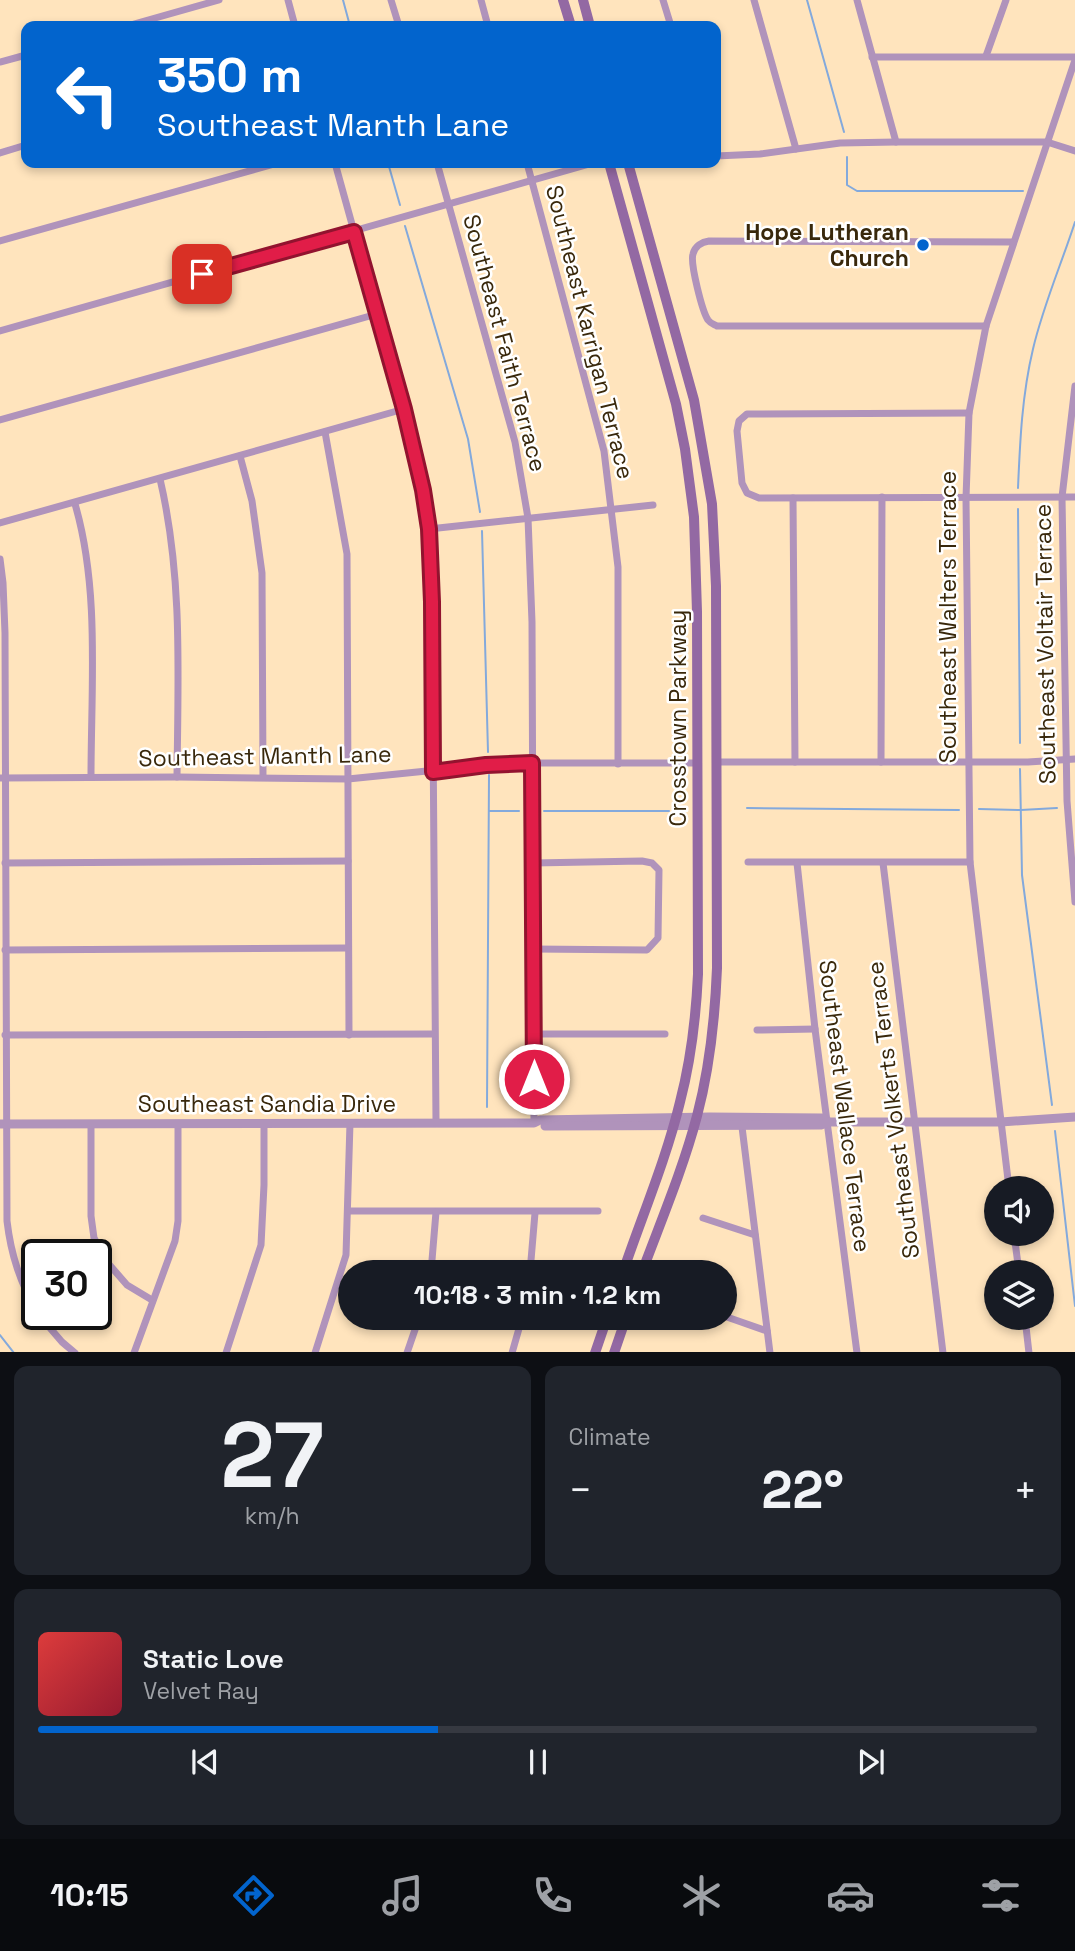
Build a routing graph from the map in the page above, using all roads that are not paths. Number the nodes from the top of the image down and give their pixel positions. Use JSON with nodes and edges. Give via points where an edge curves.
{"nodes":[{"id":1,"x":219,"y":0,"type":"edge"},
{"id":2,"x":288,"y":0,"type":"edge"},
{"id":3,"x":391,"y":0,"type":"edge"},
{"id":4,"x":481,"y":0,"type":"edge"},
{"id":5,"x":563,"y":0,"type":"edge"},
{"id":6,"x":583,"y":0,"type":"edge"},
{"id":7,"x":663,"y":0,"type":"edge"},
{"id":8,"x":754,"y":0,"type":"edge"},
{"id":9,"x":857,"y":0,"type":"edge"},
{"id":10,"x":1006,"y":0,"type":"edge"},
{"id":11,"x":145,"y":21,"type":"edge"},
{"id":12,"x":294,"y":21,"type":"edge"},
{"id":13,"x":397,"y":21,"type":"edge"},
{"id":14,"x":487,"y":21,"type":"edge"},
{"id":15,"x":569,"y":21,"type":"edge"},
{"id":16,"x":589,"y":21,"type":"edge"},
{"id":17,"x":669,"y":21,"type":"edge"},
{"id":18,"x":21,"y":56,"type":"edge"},
{"id":19,"x":986,"y":56,"type":"junction"},
{"id":20,"x":872,"y":57,"type":"junction"},
{"id":21,"x":1075,"y":59,"type":"edge"},
{"id":22,"x":0,"y":62,"type":"edge"},
{"id":23,"x":896,"y":142,"type":"junction"},
{"id":24,"x":1047,"y":142,"type":"junction"},
{"id":25,"x":21,"y":147,"type":"edge"},
{"id":26,"x":796,"y":149,"type":"junction"},
{"id":27,"x":1075,"y":151,"type":"edge"},
{"id":28,"x":0,"y":153,"type":"edge"},
{"id":29,"x":721,"y":156,"type":"edge"},
{"id":30,"x":260,"y":168,"type":"edge"},
{"id":31,"x":336,"y":168,"type":"edge"},
{"id":32,"x":438,"y":168,"type":"edge"},
{"id":33,"x":528,"y":168,"type":"edge"},
{"id":34,"x":576,"y":168,"type":"edge"},
{"id":35,"x":610,"y":168,"type":"edge"},
{"id":36,"x":629,"y":168,"type":"edge"},
{"id":37,"x":532,"y":181,"type":"junction"},
{"id":38,"x":449,"y":204,"type":"junction"},
{"id":39,"x":354,"y":232,"type":"junction"},
{"id":40,"x":0,"y":241,"type":"edge"},
{"id":41,"x":1013,"y":242,"type":"junction"},
{"id":42,"x":647,"y":297,"type":"junction"},
{"id":43,"x":667,"y":299,"type":"junction"},
{"id":44,"x":377,"y":313,"type":"junction"},
{"id":45,"x":986,"y":326,"type":"junction"},
{"id":46,"x":0,"y":331,"type":"edge"},
{"id":47,"x":1075,"y":386,"type":"edge"},
{"id":48,"x":404,"y":409,"type":"junction"},
{"id":49,"x":969,"y":413,"type":"junction"},
{"id":50,"x":0,"y":420,"type":"edge"},
{"id":51,"x":325,"y":432,"type":"junction"},
{"id":52,"x":240,"y":456,"type":"junction"},
{"id":53,"x":160,"y":479,"type":"junction"},
{"id":54,"x":882,"y":496,"type":"junction"},
{"id":55,"x":1062,"y":497,"type":"junction"},
{"id":56,"x":1075,"y":497,"type":"edge"},
{"id":57,"x":793,"y":498,"type":"junction"},
{"id":58,"x":966,"y":498,"type":"junction"},
{"id":59,"x":75,"y":504,"type":"junction"},
{"id":60,"x":653,"y":505,"type":"dead end"},
{"id":61,"x":613,"y":509,"type":"junction"},
{"id":62,"x":528,"y":518,"type":"junction"},
{"id":63,"x":0,"y":523,"type":"edge"},
{"id":64,"x":429,"y":529,"type":"junction"},
{"id":65,"x":0,"y":559,"type":"edge"},
{"id":66,"x":697,"y":612,"type":"junction"},
{"id":67,"x":716,"y":618,"type":"junction"},
{"id":68,"x":1071,"y":759,"type":"edge"},
{"id":69,"x":968,"y":761,"type":"junction"},
{"id":70,"x":716,"y":762,"type":"junction"},
{"id":71,"x":795,"y":762,"type":"junction"},
{"id":72,"x":881,"y":762,"type":"junction"},
{"id":73,"x":532,"y":763,"type":"junction"},
{"id":74,"x":697,"y":763,"type":"junction"},
{"id":75,"x":618,"y":764,"type":"junction"},
{"id":76,"x":433,"y":772,"type":"junction"},
{"id":77,"x":92,"y":777,"type":"junction"},
{"id":78,"x":177,"y":777,"type":"junction"},
{"id":79,"x":263,"y":777,"type":"junction"},
{"id":80,"x":2,"y":778,"type":"edge"},
{"id":81,"x":348,"y":779,"type":"junction"},
{"id":82,"x":1073,"y":856,"type":"edge"},
{"id":83,"x":348,"y":861,"type":"junction"},
{"id":84,"x":748,"y":862,"type":"dead end"},
{"id":85,"x":970,"y":862,"type":"junction"},
{"id":86,"x":5,"y":863,"type":"junction"},
{"id":87,"x":533,"y":863,"type":"junction"},
{"id":88,"x":797,"y":863,"type":"junction"},
{"id":89,"x":883,"y":863,"type":"junction"},
{"id":90,"x":1075,"y":902,"type":"edge"},
{"id":91,"x":348,"y":948,"type":"junction"},
{"id":92,"x":533,"y":949,"type":"junction"},
{"id":93,"x":5,"y":950,"type":"junction"},
{"id":94,"x":815,"y":1029,"type":"junction"},
{"id":95,"x":757,"y":1030,"type":"dead end"},
{"id":96,"x":434,"y":1034,"type":"junction"},
{"id":97,"x":534,"y":1034,"type":"junction"},
{"id":98,"x":665,"y":1034,"type":"dead end"},
{"id":99,"x":5,"y":1035,"type":"junction"},
{"id":100,"x":349,"y":1035,"type":"junction"},
{"id":101,"x":1075,"y":1117,"type":"edge"},
{"id":102,"x":436,"y":1122,"type":"junction"},
{"id":103,"x":675,"y":1122,"type":"junction"},
{"id":104,"x":695,"y":1122,"type":"junction"},
{"id":105,"x":829,"y":1122,"type":"junction"},
{"id":106,"x":914,"y":1122,"type":"junction"},
{"id":107,"x":1001,"y":1122,"type":"junction"},
{"id":108,"x":264,"y":1123,"type":"junction"},
{"id":109,"x":350,"y":1123,"type":"junction"},
{"id":110,"x":534,"y":1123,"type":"junction"},
{"id":111,"x":2,"y":1124,"type":"edge"},
{"id":112,"x":90,"y":1125,"type":"junction"},
{"id":113,"x":178,"y":1125,"type":"junction"},
{"id":114,"x":742,"y":1127,"type":"junction"},
{"id":115,"x":1008,"y":1176,"type":"edge"},
{"id":116,"x":349,"y":1211,"type":"junction"},
{"id":117,"x":598,"y":1211,"type":"dead end"},
{"id":118,"x":436,"y":1212,"type":"junction"},
{"id":119,"x":536,"y":1213,"type":"junction"},
{"id":120,"x":703,"y":1218,"type":"dead end"},
{"id":121,"x":755,"y":1235,"type":"junction"},
{"id":122,"x":432,"y":1260,"type":"edge"},
{"id":123,"x":531,"y":1260,"type":"edge"},
{"id":124,"x":627,"y":1260,"type":"edge"},
{"id":125,"x":646,"y":1260,"type":"edge"},
{"id":126,"x":21,"y":1281,"type":"edge"},
{"id":127,"x":152,"y":1300,"type":"junction"},
{"id":128,"x":737,"y":1321,"type":"edge"},
{"id":129,"x":52,"y":1330,"type":"edge"},
{"id":130,"x":415,"y":1330,"type":"edge"},
{"id":131,"x":519,"y":1330,"type":"edge"},
{"id":132,"x":603,"y":1330,"type":"edge"},
{"id":133,"x":622,"y":1330,"type":"edge"},
{"id":134,"x":1026,"y":1330,"type":"edge"},
{"id":135,"x":767,"y":1331,"type":"junction"},
{"id":136,"x":74,"y":1352,"type":"edge"},
{"id":137,"x":134,"y":1352,"type":"edge"},
{"id":138,"x":226,"y":1352,"type":"edge"},
{"id":139,"x":315,"y":1352,"type":"edge"},
{"id":140,"x":407,"y":1352,"type":"edge"},
{"id":141,"x":512,"y":1352,"type":"edge"},
{"id":142,"x":595,"y":1352,"type":"edge"},
{"id":143,"x":614,"y":1352,"type":"edge"},
{"id":144,"x":769,"y":1352,"type":"edge"},
{"id":145,"x":857,"y":1352,"type":"edge"},
{"id":146,"x":943,"y":1352,"type":"edge"},
{"id":147,"x":1029,"y":1352,"type":"edge"}],
"edges":[{"from":1,"to":11,"type":"street"},
{"from":2,"to":12,"type":"street"},
{"from":3,"to":13,"type":"street"},
{"from":4,"to":14,"type":"street"},
{"from":5,"to":15,"type":"main road"},
{"from":6,"to":16,"type":"main road"},
{"from":7,"to":17,"type":"street"},
{"from":8,"to":26,"type":"street"},
{"from":9,"to":20,"type":"street"},
{"from":10,"to":19,"type":"street"},
{"from":18,"to":22,"type":"street"},
{"from":19,"to":20,"type":"street"},
{"from":19,"to":21,"type":"street"},
{"from":20,"to":23,"type":"street"},
{"from":21,"to":24,"type":"street","name":"Southeast Walters Terrace"},
{"from":23,"to":24,"type":"street"},
{"from":23,"to":26,"type":"street"},
{"from":24,"to":27,"type":"street"},
{"from":24,"to":41,"type":"street","name":"Southeast Walters Terrace"},
{"from":25,"to":28,"type":"street"},
{"from":26,"to":29,"type":"street"},
{"from":30,"to":40,"type":"street"},
{"from":31,"to":39,"type":"street"},
{"from":32,"to":38,"type":"street","name":"Southeast Faith Terrace"},
{"from":33,"to":37,"type":"street","name":"Southeast Karrigan Terrace"},
{"from":34,"to":37,"type":"street"},
{"from":35,"to":42,"type":"main road","name":"Crosstown Parkway"},
{"from":36,"to":43,"type":"main road","name":"Crosstown Parkway"},
{"from":37,"to":38,"type":"street"},
{"from":37,"to":61,"type":"street","name":"Southeast Karrigan Terrace","via":[[604,450]]},
{"from":38,"to":39,"type":"street"},
{"from":38,"to":62,"type":"street","name":"Southeast Faith Terrace","via":[[515,442]]},
{"from":39,"to":44,"type":"street"},
{"from":39,"to":46,"type":"street"},
{"from":41,"to":45,"type":"street","name":"Southeast Walters Terrace"},
{"from":41,"to":45,"type":"street","via":[[704,242],[692,257],[707,318],[721,327]]},
{"from":42,"to":43,"type":"main road","via":[[655,293]]},
{"from":42,"to":66,"type":"main road","name":"Crosstown Parkway","via":[[689,472]]},
{"from":43,"to":67,"type":"main road","name":"Crosstown Parkway","via":[[706,459]]},
{"from":44,"to":48,"type":"street"},
{"from":44,"to":50,"type":"street"},
{"from":45,"to":49,"type":"street","name":"Southeast Walters Terrace"},
{"from":47,"to":55,"type":"street","name":"Southeast Voltair Terrace"},
{"from":48,"to":51,"type":"street"},
{"from":48,"to":64,"type":"street"},
{"from":49,"to":57,"type":"street","via":[[752,413],[743,417],[737,426],[744,489],[751,496]]},
{"from":49,"to":58,"type":"street","name":"Southeast Walters Terrace"},
{"from":51,"to":52,"type":"street"},
{"from":51,"to":81,"type":"street","via":[[347,554]]},
{"from":52,"to":53,"type":"street"},
{"from":52,"to":79,"type":"street","via":[[262,573]]},
{"from":53,"to":59,"type":"street"},
{"from":53,"to":78,"type":"street","via":[[177,592]]},
{"from":54,"to":57,"type":"street"},
{"from":54,"to":58,"type":"street"},
{"from":54,"to":72,"type":"street"},
{"from":55,"to":56,"type":"street"},
{"from":55,"to":58,"type":"street"},
{"from":55,"to":68,"type":"street","name":"Southeast Voltair Terrace"},
{"from":57,"to":71,"type":"street"},
{"from":58,"to":69,"type":"street","name":"Southeast Walters Terrace"},
{"from":59,"to":63,"type":"street"},
{"from":59,"to":77,"type":"street","via":[[90,580]]},
{"from":60,"to":61,"type":"street"},
{"from":61,"to":62,"type":"street"},
{"from":61,"to":75,"type":"street","name":"Southeast Karrigan Terrace","via":[[618,568]]},
{"from":62,"to":64,"type":"street"},
{"from":62,"to":73,"type":"street","name":"Southeast Faith Terrace"},
{"from":64,"to":76,"type":"street"},
{"from":65,"to":80,"type":"street","via":[[5,634]]},
{"from":66,"to":67,"type":"main road","via":[[704,619]]},
{"from":66,"to":74,"type":"main road","name":"Crosstown Parkway"},
{"from":67,"to":70,"type":"main road","name":"Crosstown Parkway"},
{"from":68,"to":69,"type":"street"},
{"from":68,"to":82,"type":"street","name":"Southeast Voltair Terrace","via":[[1067,801]]},
{"from":69,"to":72,"type":"street"},
{"from":69,"to":85,"type":"street","name":"Southeast Walters Terrace"},
{"from":70,"to":71,"type":"street"},
{"from":70,"to":104,"type":"main road","name":"Crosstown Parkway","via":[[715,1004]]},
{"from":71,"to":72,"type":"street"},
{"from":73,"to":75,"type":"street","name":"Southeast Manth Lane"},
{"from":73,"to":76,"type":"street","name":"Southeast Manth Lane"},
{"from":73,"to":87,"type":"street","name":"Southeast Faith Terrace"},
{"from":74,"to":75,"type":"street","name":"Southeast Manth Lane"},
{"from":74,"to":103,"type":"main road","name":"Crosstown Parkway","via":[[697,992],[689,1062]]},
{"from":76,"to":81,"type":"street","name":"Southeast Manth Lane"},
{"from":76,"to":96,"type":"street"},
{"from":77,"to":78,"type":"street","name":"Southeast Manth Lane"},
{"from":77,"to":80,"type":"street","name":"Southeast Manth Lane"},
{"from":78,"to":79,"type":"street","name":"Southeast Manth Lane"},
{"from":79,"to":81,"type":"street","name":"Southeast Manth Lane"},
{"from":80,"to":86,"type":"street"},
{"from":81,"to":83,"type":"street"},
{"from":82,"to":90,"type":"street","name":"Southeast Voltair Terrace"},
{"from":83,"to":86,"type":"street"},
{"from":83,"to":91,"type":"street"},
{"from":84,"to":88,"type":"street"},
{"from":85,"to":89,"type":"street"},
{"from":85,"to":107,"type":"street","name":"Southeast Walters Terrace"},
{"from":86,"to":93,"type":"street"},
{"from":87,"to":92,"type":"street","name":"Southeast Faith Terrace"},
{"from":87,"to":92,"type":"street","via":[[642,861],[659,870],[658,938],[647,950]]},
{"from":88,"to":89,"type":"street"},
{"from":88,"to":94,"type":"street","name":"Southeast Wallace Terrace"},
{"from":89,"to":106,"type":"street","name":"Southeast Volkerts Terrace"},
{"from":91,"to":93,"type":"street"},
{"from":91,"to":100,"type":"street"},
{"from":92,"to":97,"type":"street","name":"Southeast Faith Terrace"},
{"from":93,"to":99,"type":"street"},
{"from":94,"to":95,"type":"street"},
{"from":94,"to":105,"type":"street","name":"Southeast Wallace Terrace"},
{"from":96,"to":100,"type":"street"},
{"from":96,"to":102,"type":"street"},
{"from":97,"to":98,"type":"street"},
{"from":97,"to":110,"type":"street","name":"Southeast Faith Terrace"},
{"from":99,"to":100,"type":"street"},
{"from":99,"to":111,"type":"street"},
{"from":101,"to":107,"type":"street","name":"Southeast Sandia Drive"},
{"from":102,"to":109,"type":"street","name":"Southeast Sandia Drive"},
{"from":102,"to":110,"type":"street","name":"Southeast Sandia Drive"},
{"from":103,"to":104,"type":"street","name":"Southeast Sandia Drive"},
{"from":103,"to":110,"type":"street","name":"Southeast Sandia Drive"},
{"from":103,"to":124,"type":"main road","name":"Crosstown Parkway"},
{"from":104,"to":105,"type":"street","name":"Southeast Sandia Drive","via":[[822,1118]]},
{"from":104,"to":114,"type":"street","name":"Southeast Sandia Drive"},
{"from":104,"to":125,"type":"main road","name":"Crosstown Parkway"},
{"from":105,"to":106,"type":"street","name":"Southeast Sandia Drive"},
{"from":105,"to":114,"type":"street","name":"Southeast Sandia Drive"},
{"from":105,"to":145,"type":"street","name":"Southeast Wallace Terrace"},
{"from":106,"to":107,"type":"street","name":"Southeast Sandia Drive"},
{"from":106,"to":146,"type":"street","name":"Southeast Volkerts Terrace"},
{"from":107,"to":115,"type":"street","name":"Southeast Walters Terrace"},
{"from":108,"to":109,"type":"street","name":"Southeast Sandia Drive"},
{"from":108,"to":113,"type":"street","name":"Southeast Sandia Drive"},
{"from":108,"to":138,"type":"street","via":[[261,1245]]},
{"from":109,"to":116,"type":"street"},
{"from":111,"to":112,"type":"street","name":"Southeast Sandia Drive"},
{"from":111,"to":126,"type":"street","via":[[10,1249]]},
{"from":112,"to":113,"type":"street","name":"Southeast Sandia Drive"},
{"from":112,"to":127,"type":"street","via":[[94,1238],[127,1285]]},
{"from":113,"to":127,"type":"street","via":[[178,1221]]},
{"from":114,"to":121,"type":"street"},
{"from":116,"to":118,"type":"street"},
{"from":116,"to":139,"type":"street","via":[[346,1255]]},
{"from":117,"to":119,"type":"street"},
{"from":118,"to":119,"type":"street"},
{"from":118,"to":122,"type":"street"},
{"from":119,"to":123,"type":"street"},
{"from":120,"to":121,"type":"street"},
{"from":121,"to":135,"type":"street"},
{"from":127,"to":137,"type":"street"},
{"from":128,"to":135,"type":"street"},
{"from":129,"to":136,"type":"street"},
{"from":130,"to":140,"type":"street"},
{"from":131,"to":141,"type":"street"},
{"from":132,"to":142,"type":"main road"},
{"from":133,"to":143,"type":"main road"},
{"from":134,"to":147,"type":"street"},
{"from":135,"to":144,"type":"street"}]}
